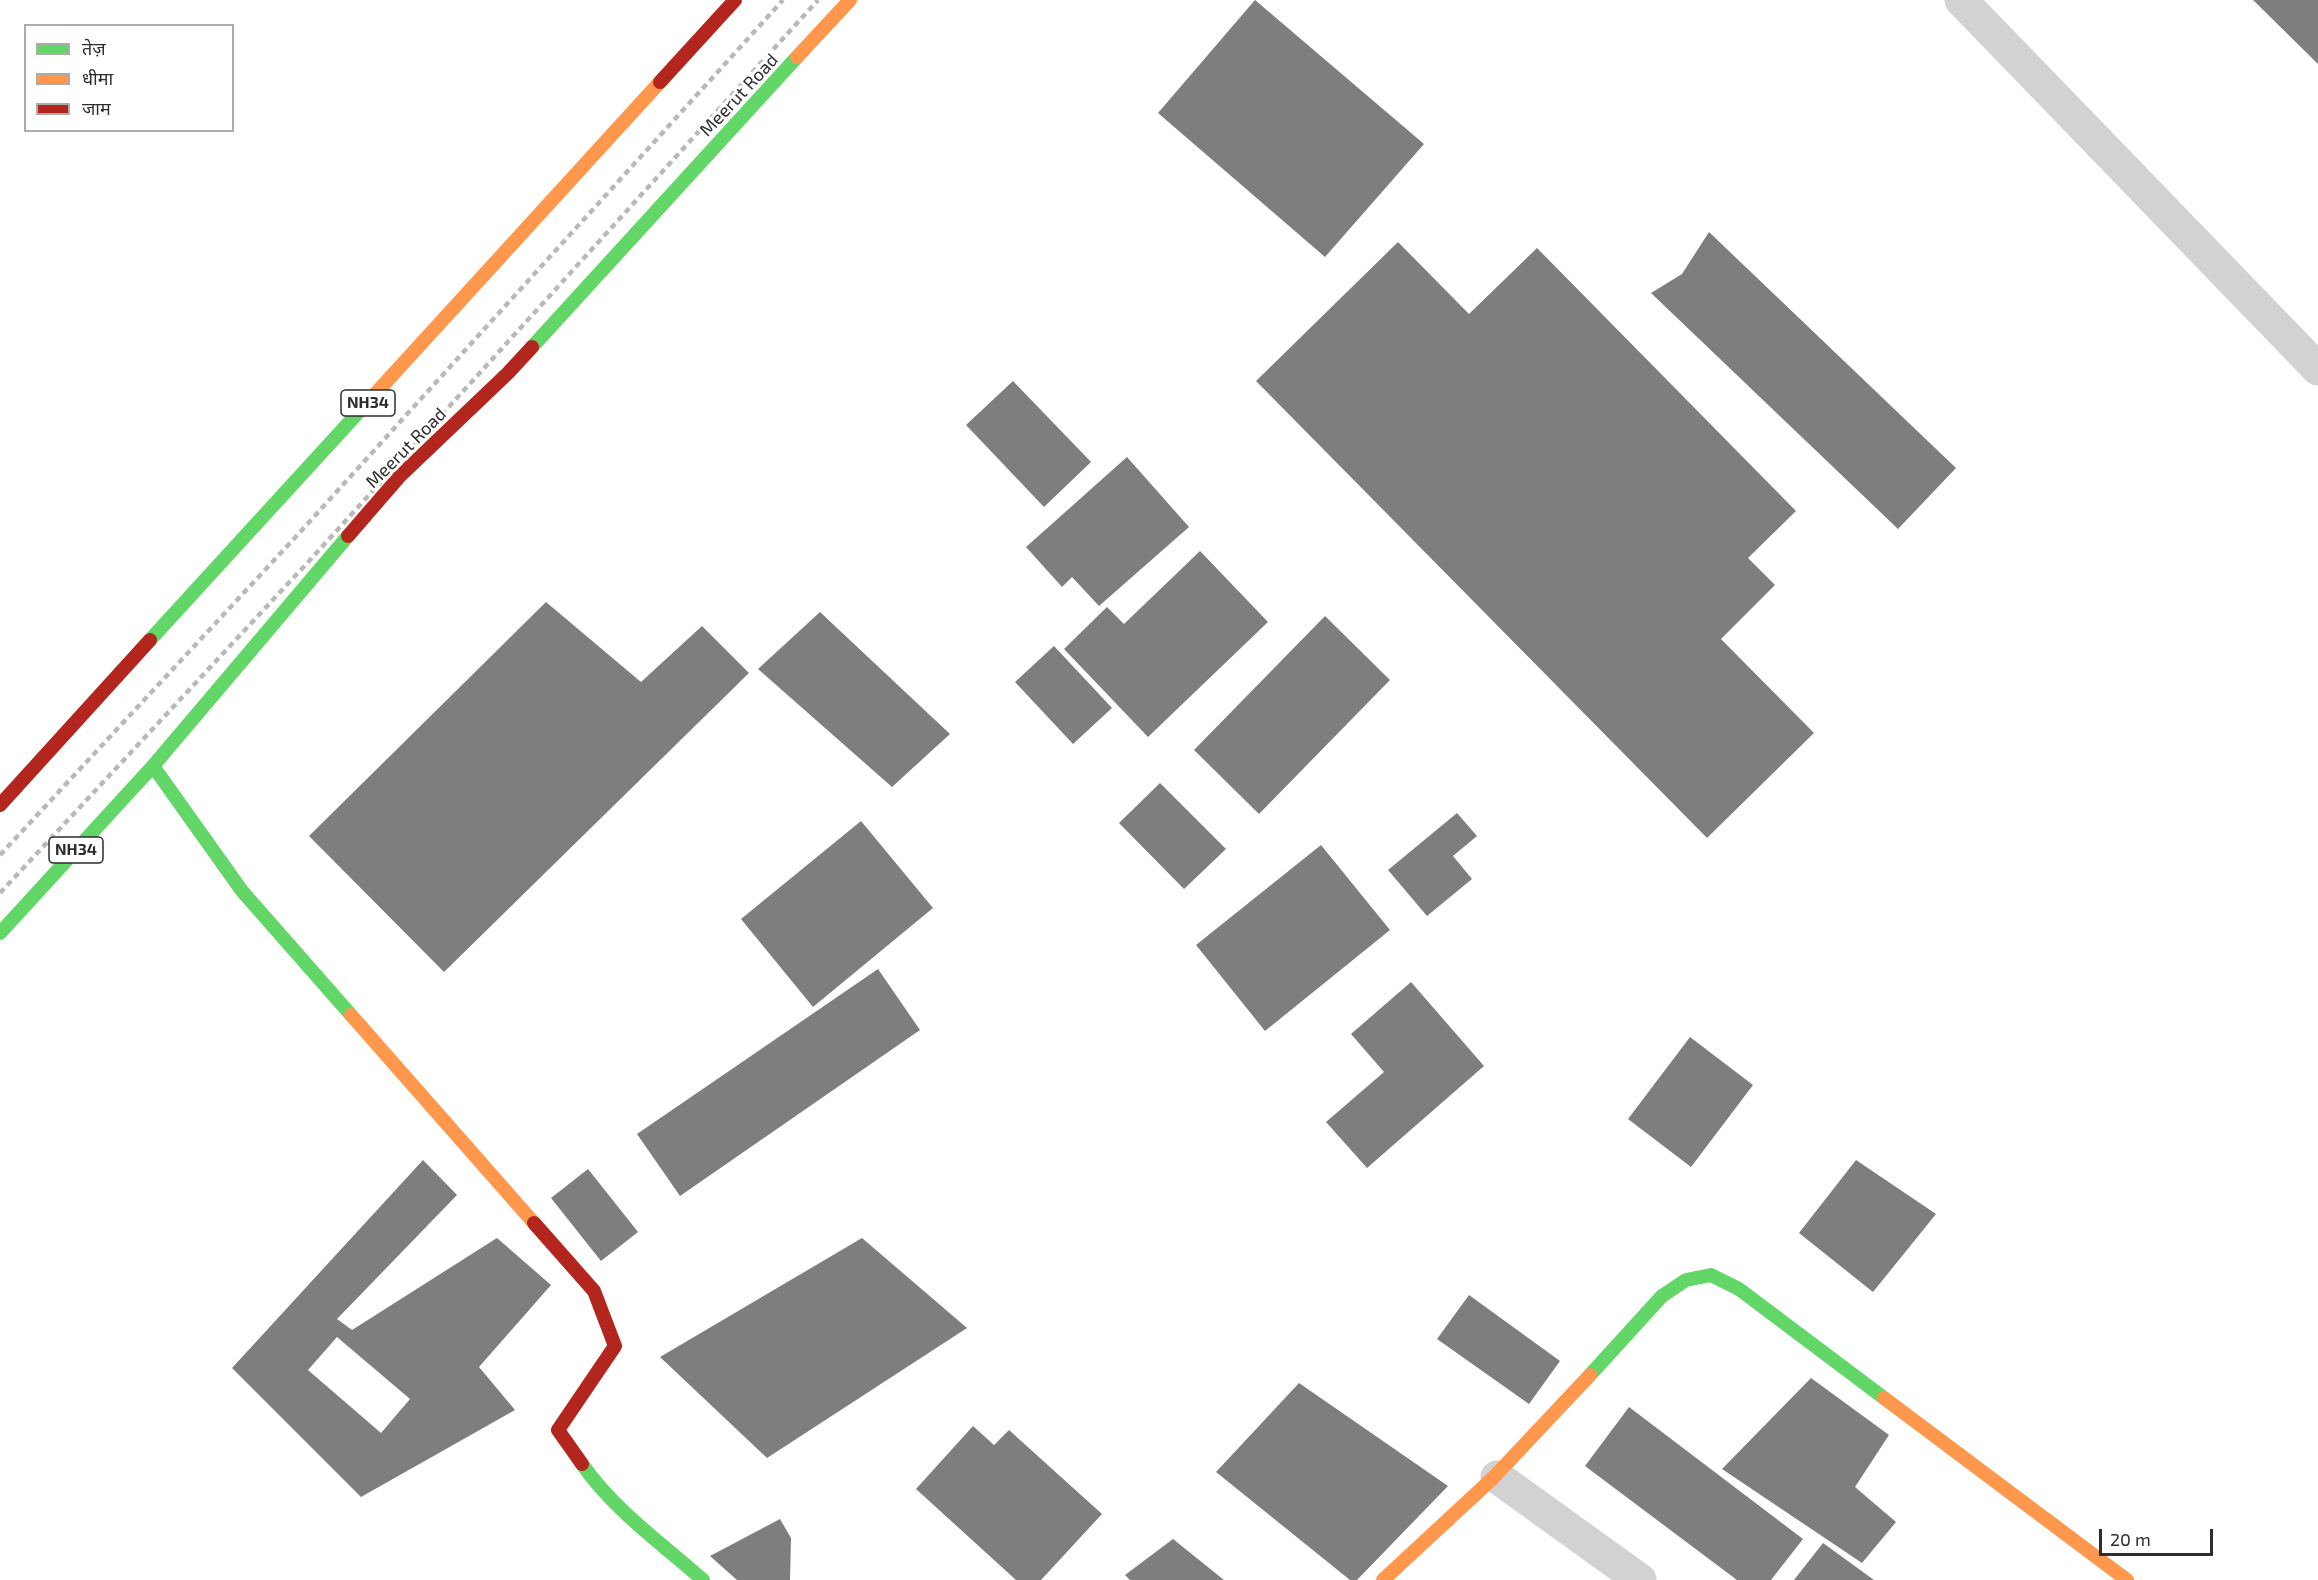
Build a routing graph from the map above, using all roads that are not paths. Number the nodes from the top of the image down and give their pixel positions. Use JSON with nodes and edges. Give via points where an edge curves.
{"nodes":[{"id":1,"x":735,"y":0,"type":"edge"},
{"id":2,"x":850,"y":0,"type":"edge"},
{"id":3,"x":1960,"y":0,"type":"edge"},
{"id":4,"x":2318,"y":369,"type":"edge"},
{"id":5,"x":153,"y":766,"type":"junction"},
{"id":6,"x":0,"y":805,"type":"edge"},
{"id":7,"x":0,"y":933,"type":"edge"},
{"id":8,"x":1497,"y":1477,"type":"junction"},
{"id":9,"x":703,"y":1580,"type":"edge"},
{"id":10,"x":1383,"y":1580,"type":"edge"},
{"id":11,"x":1640,"y":1580,"type":"edge"},
{"id":12,"x":2127,"y":1580,"type":"edge"}],
"edges":[{"from":1,"to":6,"type":"main road","number":"NH34"},
{"from":2,"to":5,"type":"main road","name":"Meerut Road","number":"NH34","via":[[508,373],[400,476]]},
{"from":3,"to":4,"type":"street"},
{"from":5,"to":7,"type":"main road","name":"Meerut Road","number":"NH34"},
{"from":5,"to":9,"type":"main road","via":[[242,891],[594,1291],[615,1346],[558,1430],[593,1480]]},
{"from":8,"to":10,"type":"main road"},
{"from":8,"to":11,"type":"street"},
{"from":8,"to":12,"type":"main road","via":[[1662,1296],[1686,1280],[1711,1275],[1739,1289]]}]}
